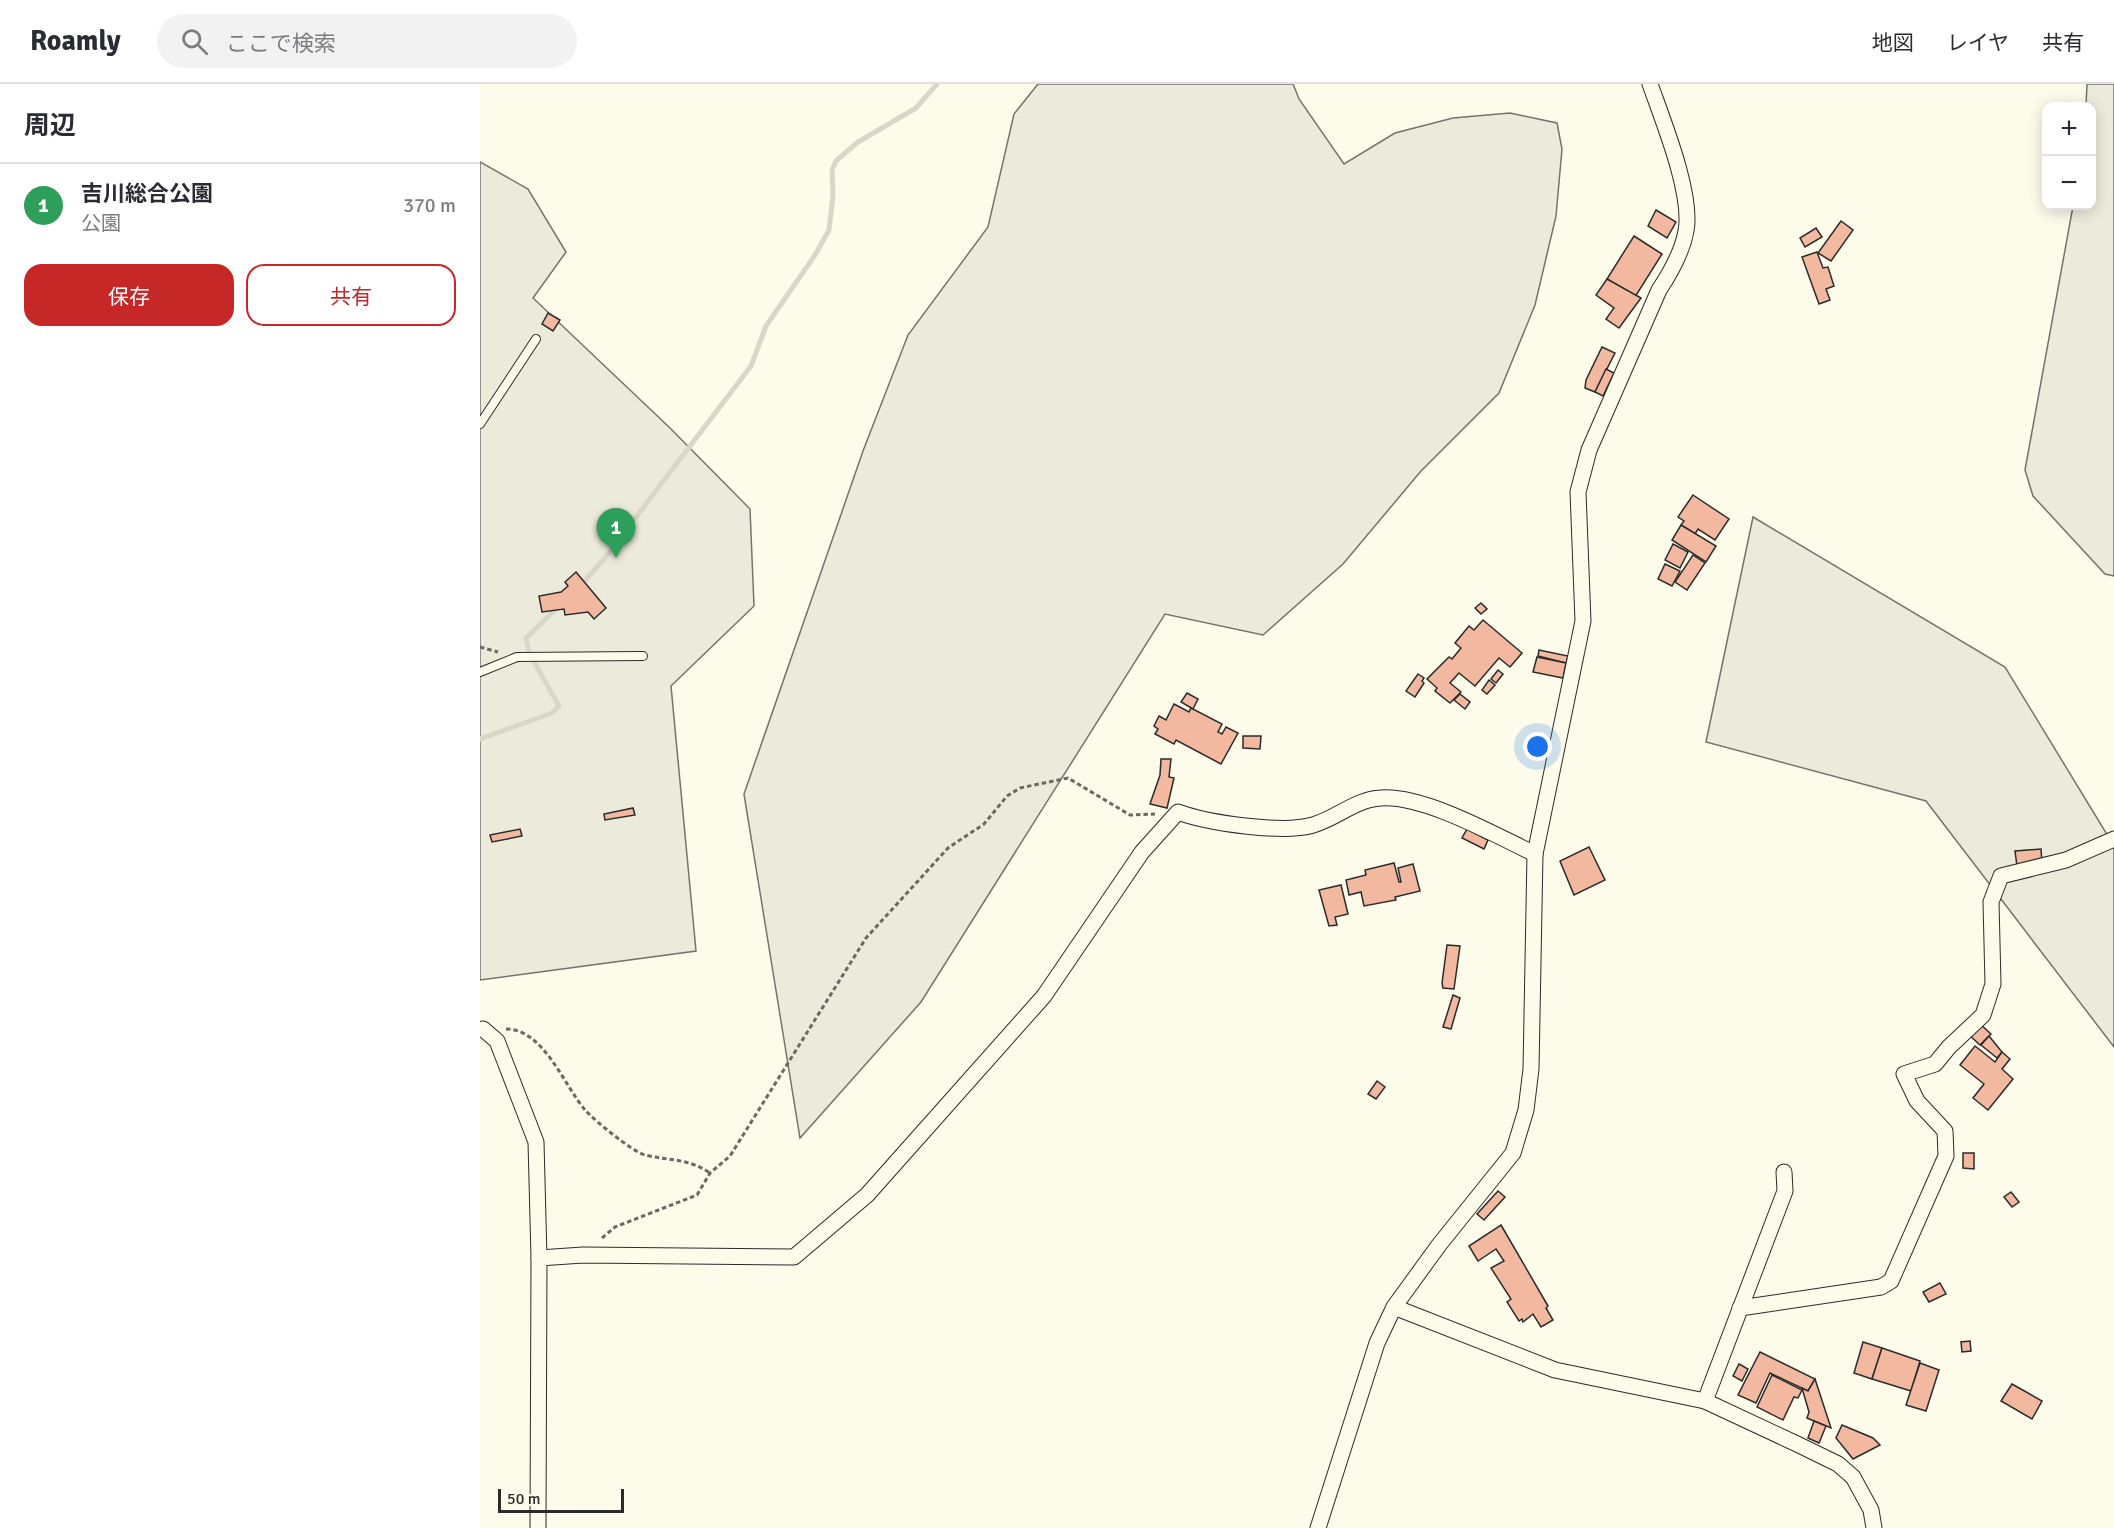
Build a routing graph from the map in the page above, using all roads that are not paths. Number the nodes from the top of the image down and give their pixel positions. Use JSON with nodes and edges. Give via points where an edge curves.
{"nodes":[{"id":1,"x":1650,"y":84,"type":"edge"},
{"id":2,"x":536,"y":339,"type":"dead end"},
{"id":3,"x":480,"y":424,"type":"edge"},
{"id":4,"x":643,"y":656,"type":"dead end"},
{"id":5,"x":480,"y":672,"type":"edge"},
{"id":6,"x":2114,"y":839,"type":"edge"},
{"id":7,"x":1535,"y":854,"type":"junction"},
{"id":8,"x":483,"y":1029,"type":"road end"},
{"id":9,"x":1784,"y":1172,"type":"dead end"},
{"id":10,"x":539,"y":1258,"type":"junction"},
{"id":11,"x":1394,"y":1306,"type":"junction"},
{"id":12,"x":1740,"y":1308,"type":"junction"},
{"id":13,"x":1705,"y":1401,"type":"junction"},
{"id":14,"x":538,"y":1528,"type":"edge"},
{"id":15,"x":1318,"y":1528,"type":"edge"},
{"id":16,"x":1874,"y":1528,"type":"edge"}],
"edges":[{"from":1,"to":7,"type":"street","via":[[1684,189],[1687,230],[1674,268],[1659,290],[1588,450],[1578,492],[1583,621]]},
{"from":2,"to":3,"type":"lane"},
{"from":4,"to":5,"type":"lane","via":[[517,657]]},
{"from":6,"to":12,"type":"street","via":[[2066,860],[2001,876],[1991,902],[1993,984],[1983,1015],[1935,1064],[1904,1074],[1917,1101],[1945,1131],[1946,1156],[1891,1281],[1881,1287]]},
{"from":7,"to":10,"type":"street","via":[[1412,800],[1367,800],[1314,825],[1290,829],[1195,818],[1178,812],[1142,852],[1044,996],[867,1195],[794,1257]]},
{"from":7,"to":11,"type":"street","via":[[1531,1069],[1526,1110],[1513,1153]]},
{"from":8,"to":10,"type":"street","via":[[497,1041],[536,1143]]},
{"from":9,"to":12,"type":"street","via":[[1785,1191]]},
{"from":10,"to":14,"type":"street"},
{"from":11,"to":13,"type":"street","via":[[1555,1370]]},
{"from":11,"to":15,"type":"street","via":[[1377,1343]]},
{"from":12,"to":13,"type":"street"},
{"from":13,"to":16,"type":"street","via":[[1838,1464],[1853,1477],[1871,1510]]}]}
